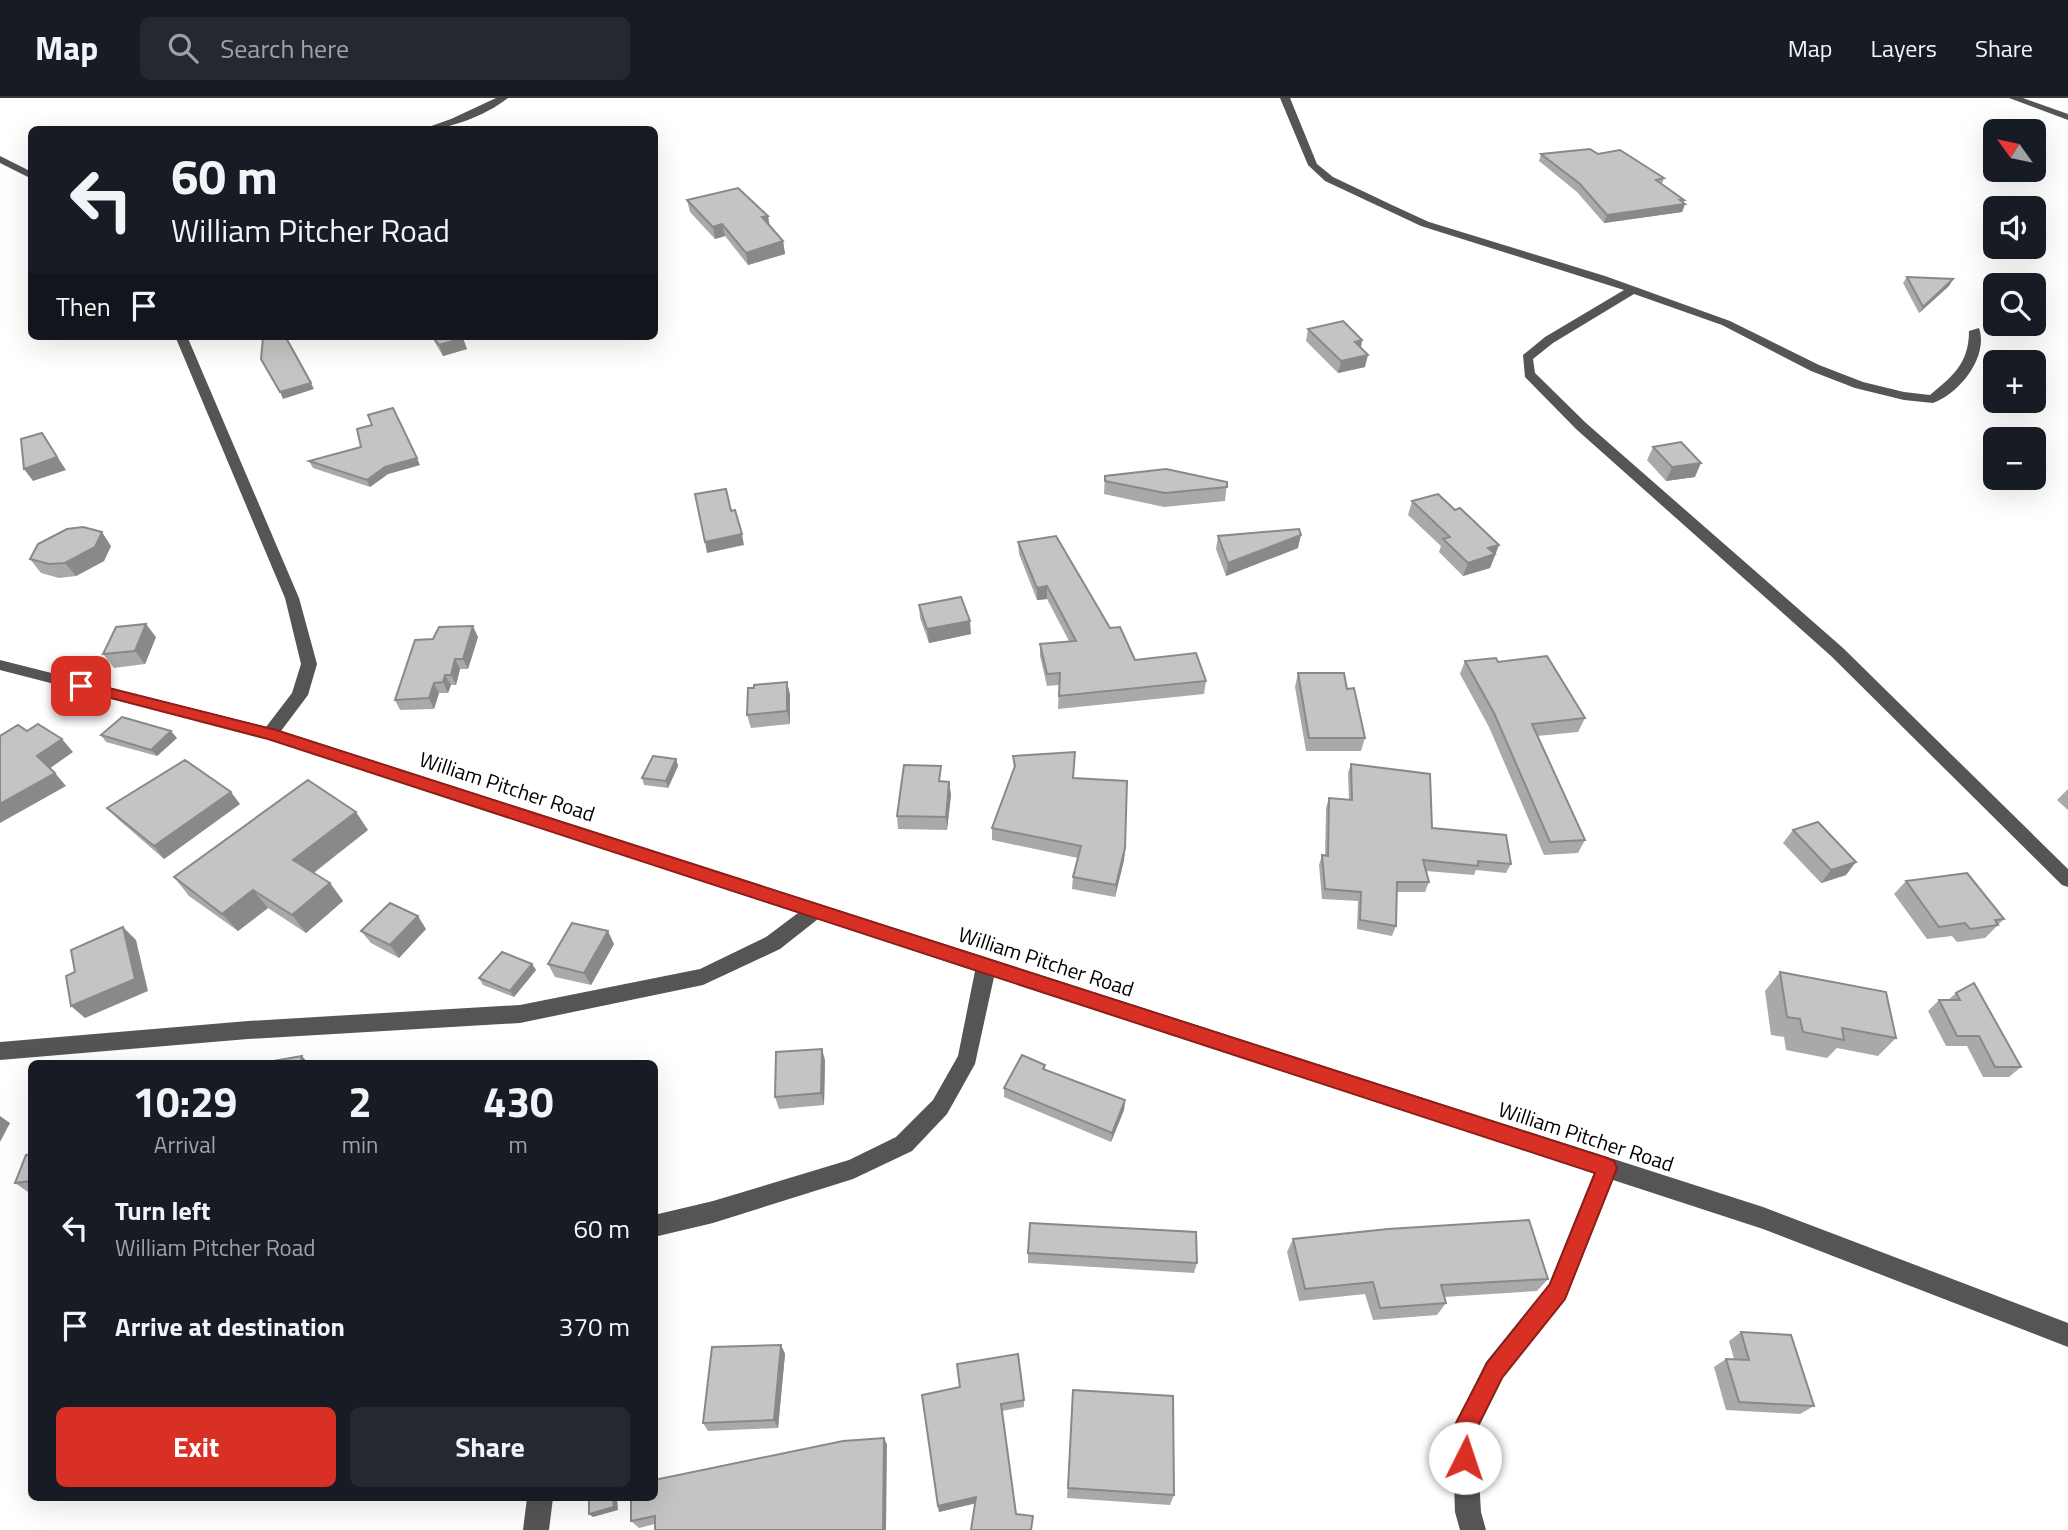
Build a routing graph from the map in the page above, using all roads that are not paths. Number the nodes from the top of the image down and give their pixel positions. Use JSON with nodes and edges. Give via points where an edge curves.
{"nodes":[{"id":1,"x":503,"y":98,"type":"edge"},
{"id":2,"x":1285,"y":98,"type":"edge"},
{"id":3,"x":2014,"y":98,"type":"edge"},
{"id":4,"x":2068,"y":117,"type":"edge"},
{"id":5,"x":437,"y":126,"type":"edge"},
{"id":6,"x":0,"y":159,"type":"edge"},
{"id":7,"x":28,"y":174,"type":"edge"},
{"id":8,"x":1633,"y":290,"type":"junction"},
{"id":9,"x":1975,"y":331,"type":"dead end"},
{"id":10,"x":183,"y":340,"type":"edge"},
{"id":11,"x":0,"y":665,"type":"edge"},
{"id":12,"x":270,"y":734,"type":"junction"},
{"id":13,"x":2068,"y":880,"type":"edge"},
{"id":14,"x":815,"y":911,"type":"junction"},
{"id":15,"x":986,"y":966,"type":"junction"},
{"id":16,"x":29,"y":1049,"type":"junction"},
{"id":17,"x":0,"y":1051,"type":"edge"},
{"id":18,"x":0,"y":1064,"type":"edge"},
{"id":19,"x":1607,"y":1168,"type":"junction"},
{"id":20,"x":658,"y":1225,"type":"edge"},
{"id":21,"x":2068,"y":1335,"type":"edge"},
{"id":22,"x":540,"y":1501,"type":"edge"},
{"id":23,"x":536,"y":1530,"type":"edge"},
{"id":24,"x":1473,"y":1530,"type":"edge"}],
"edges":[{"from":1,"to":5,"type":"street"},
{"from":2,"to":8,"type":"street","via":[[1313,165],[1329,179],[1425,224]]},
{"from":3,"to":4,"type":"street"},
{"from":6,"to":7,"type":"street"},
{"from":8,"to":9,"type":"street","via":[[1726,323],[1815,368],[1904,396],[1933,398],[1959,377],[1977,352]]},
{"from":8,"to":13,"type":"street","via":[[1541,346],[1527,358],[1529,374],[1581,426],[1837,652]]},
{"from":10,"to":12,"type":"street","via":[[292,598],[309,664],[300,695]]},
{"from":11,"to":12,"type":"street","name":"William Pitcher Road"},
{"from":12,"to":14,"type":"street","name":"William Pitcher Road"},
{"from":14,"to":15,"type":"street","name":"William Pitcher Road"},
{"from":14,"to":16,"type":"street","via":[[773,943],[703,977],[520,1014]]},
{"from":15,"to":19,"type":"street","name":"William Pitcher Road"},
{"from":15,"to":20,"type":"street","via":[[968,1058],[940,1107],[904,1144],[853,1169]]},
{"from":16,"to":17,"type":"street"},
{"from":16,"to":18,"type":"street"},
{"from":19,"to":21,"type":"street","name":"William Pitcher Road","via":[[1763,1219]]},
{"from":19,"to":24,"type":"street","via":[[1557,1292],[1494,1370],[1464,1431]]},
{"from":22,"to":23,"type":"street"}]}
